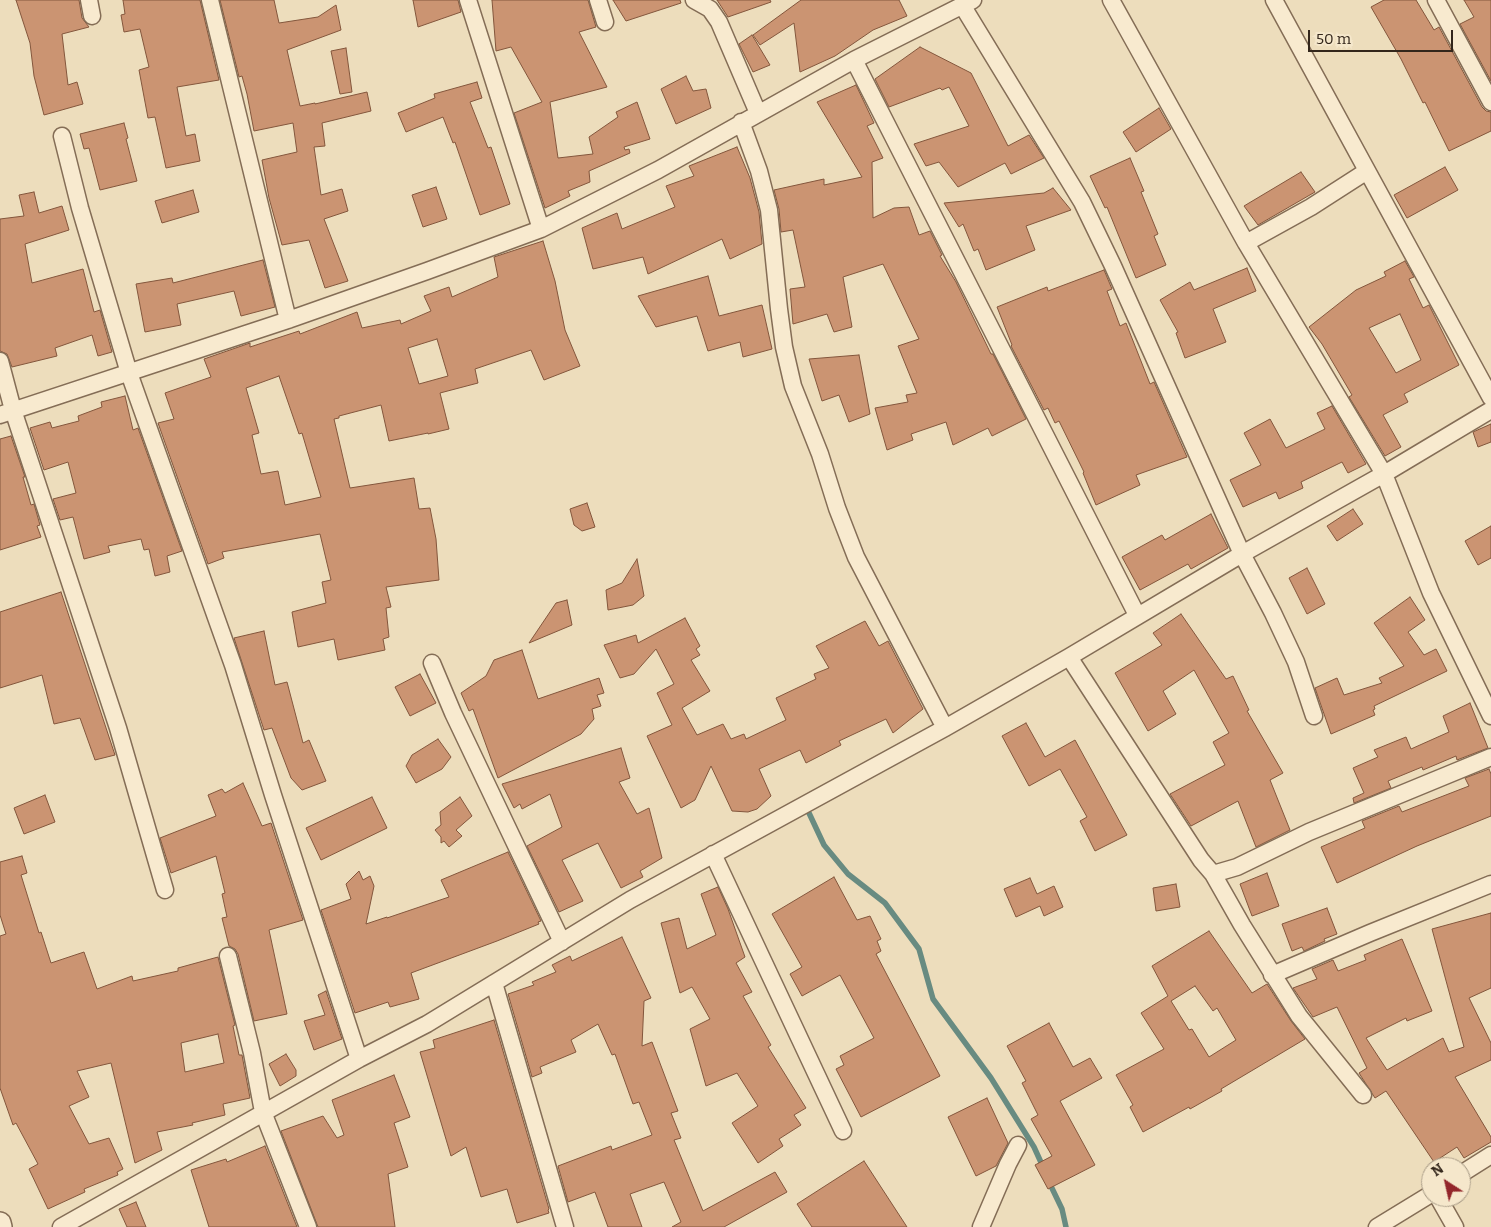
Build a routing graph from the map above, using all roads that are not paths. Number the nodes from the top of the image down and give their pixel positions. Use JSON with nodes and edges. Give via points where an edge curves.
{"nodes":[{"id":1,"x":210,"y":0,"type":"edge"},
{"id":2,"x":468,"y":0,"type":"edge"},
{"id":3,"x":598,"y":0,"type":"edge"},
{"id":4,"x":694,"y":0,"type":"edge"},
{"id":5,"x":1111,"y":0,"type":"edge"},
{"id":6,"x":1274,"y":0,"type":"edge"},
{"id":7,"x":1436,"y":0,"type":"edge"},
{"id":8,"x":967,"y":3,"type":"edge"},
{"id":9,"x":604,"y":22,"type":"dead end"},
{"id":10,"x":854,"y":60,"type":"junction"},
{"id":11,"x":1491,"y":102,"type":"edge"},
{"id":12,"x":758,"y":113,"type":"junction"},
{"id":13,"x":741,"y":122,"type":"junction"},
{"id":14,"x":62,"y":136,"type":"dead end"},
{"id":15,"x":1367,"y":170,"type":"junction"},
{"id":16,"x":540,"y":229,"type":"junction"},
{"id":17,"x":1246,"y":243,"type":"junction"},
{"id":18,"x":288,"y":320,"type":"junction"},
{"id":19,"x":0,"y":361,"type":"edge"},
{"id":20,"x":130,"y":373,"type":"junction"},
{"id":21,"x":1491,"y":398,"type":"edge"},
{"id":22,"x":1491,"y":410,"type":"edge"},
{"id":23,"x":7,"y":413,"type":"edge"},
{"id":24,"x":1384,"y":474,"type":"junction"},
{"id":25,"x":1242,"y":554,"type":"junction"},
{"id":26,"x":1137,"y":615,"type":"junction"},
{"id":27,"x":1069,"y":657,"type":"junction"},
{"id":28,"x":432,"y":663,"type":"dead end"},
{"id":29,"x":1314,"y":716,"type":"dead end"},
{"id":30,"x":1491,"y":716,"type":"edge"},
{"id":31,"x":945,"y":728,"type":"junction"},
{"id":32,"x":1491,"y":757,"type":"edge"},
{"id":33,"x":713,"y":854,"type":"junction"},
{"id":34,"x":1213,"y":874,"type":"junction"},
{"id":35,"x":1491,"y":884,"type":"edge"},
{"id":36,"x":165,"y":890,"type":"dead end"},
{"id":37,"x":562,"y":942,"type":"junction"},
{"id":38,"x":228,"y":956,"type":"dead end"},
{"id":39,"x":1272,"y":975,"type":"junction"},
{"id":40,"x":494,"y":983,"type":"junction"},
{"id":41,"x":358,"y":1059,"type":"junction"},
{"id":42,"x":1363,"y":1095,"type":"dead end"},
{"id":43,"x":263,"y":1112,"type":"junction"},
{"id":44,"x":843,"y":1130,"type":"dead end"},
{"id":45,"x":1018,"y":1145,"type":"dead end"},
{"id":46,"x":1491,"y":1155,"type":"edge"},
{"id":47,"x":1471,"y":1168,"type":"edge"},
{"id":48,"x":1421,"y":1200,"type":"edge"},
{"id":49,"x":1444,"y":1207,"type":"edge"},
{"id":50,"x":0,"y":1223,"type":"edge"},
{"id":51,"x":1,"y":1227,"type":"edge"},
{"id":52,"x":61,"y":1227,"type":"edge"},
{"id":53,"x":308,"y":1227,"type":"edge"},
{"id":54,"x":565,"y":1227,"type":"edge"},
{"id":55,"x":981,"y":1227,"type":"edge"},
{"id":56,"x":1377,"y":1227,"type":"edge"},
{"id":57,"x":1455,"y":1227,"type":"edge"}],
"edges":[{"from":1,"to":18,"type":"street"},
{"from":2,"to":16,"type":"street"},
{"from":3,"to":9,"type":"street"},
{"from":4,"to":12,"type":"street","via":[[713,12],[719,22]]},
{"from":5,"to":17,"type":"street"},
{"from":6,"to":15,"type":"street"},
{"from":7,"to":11,"type":"street"},
{"from":8,"to":10,"type":"street"},
{"from":8,"to":25,"type":"street","via":[[1082,202]]},
{"from":10,"to":12,"type":"street"},
{"from":10,"to":26,"type":"street"},
{"from":12,"to":13,"type":"street"},
{"from":13,"to":16,"type":"street","via":[[658,170]]},
{"from":13,"to":31,"type":"street","via":[[769,210],[784,346],[793,386],[856,557]]},
{"from":14,"to":20,"type":"street","via":[[80,208]]},
{"from":15,"to":17,"type":"street","via":[[1311,207]]},
{"from":15,"to":21,"type":"street"},
{"from":16,"to":18,"type":"street"},
{"from":17,"to":24,"type":"street"},
{"from":18,"to":20,"type":"street"},
{"from":19,"to":23,"type":"street"},
{"from":20,"to":23,"type":"street"},
{"from":20,"to":41,"type":"street","via":[[233,665]]},
{"from":22,"to":24,"type":"street"},
{"from":23,"to":36,"type":"street","via":[[118,728]]},
{"from":24,"to":25,"type":"street"},
{"from":24,"to":30,"type":"street","via":[[1431,593]]},
{"from":25,"to":26,"type":"street"},
{"from":25,"to":29,"type":"street","via":[[1296,662]]},
{"from":26,"to":27,"type":"street"},
{"from":27,"to":31,"type":"street"},
{"from":27,"to":34,"type":"street"},
{"from":28,"to":37,"type":"street"},
{"from":31,"to":33,"type":"street"},
{"from":32,"to":34,"type":"street","via":[[1309,832],[1237,867]]},
{"from":33,"to":37,"type":"street"},
{"from":33,"to":44,"type":"street"},
{"from":34,"to":39,"type":"street"},
{"from":35,"to":39,"type":"street"},
{"from":37,"to":40,"type":"street"},
{"from":38,"to":43,"type":"street"},
{"from":39,"to":42,"type":"street","via":[[1299,1016]]},
{"from":40,"to":41,"type":"street","via":[[427,1024]]},
{"from":40,"to":54,"type":"street"},
{"from":41,"to":43,"type":"street"},
{"from":43,"to":52,"type":"street"},
{"from":43,"to":53,"type":"street"},
{"from":45,"to":55,"type":"street"},
{"from":46,"to":47,"type":"street"},
{"from":48,"to":56,"type":"street"},
{"from":49,"to":57,"type":"street"},
{"from":50,"to":51,"type":"street"}]}
